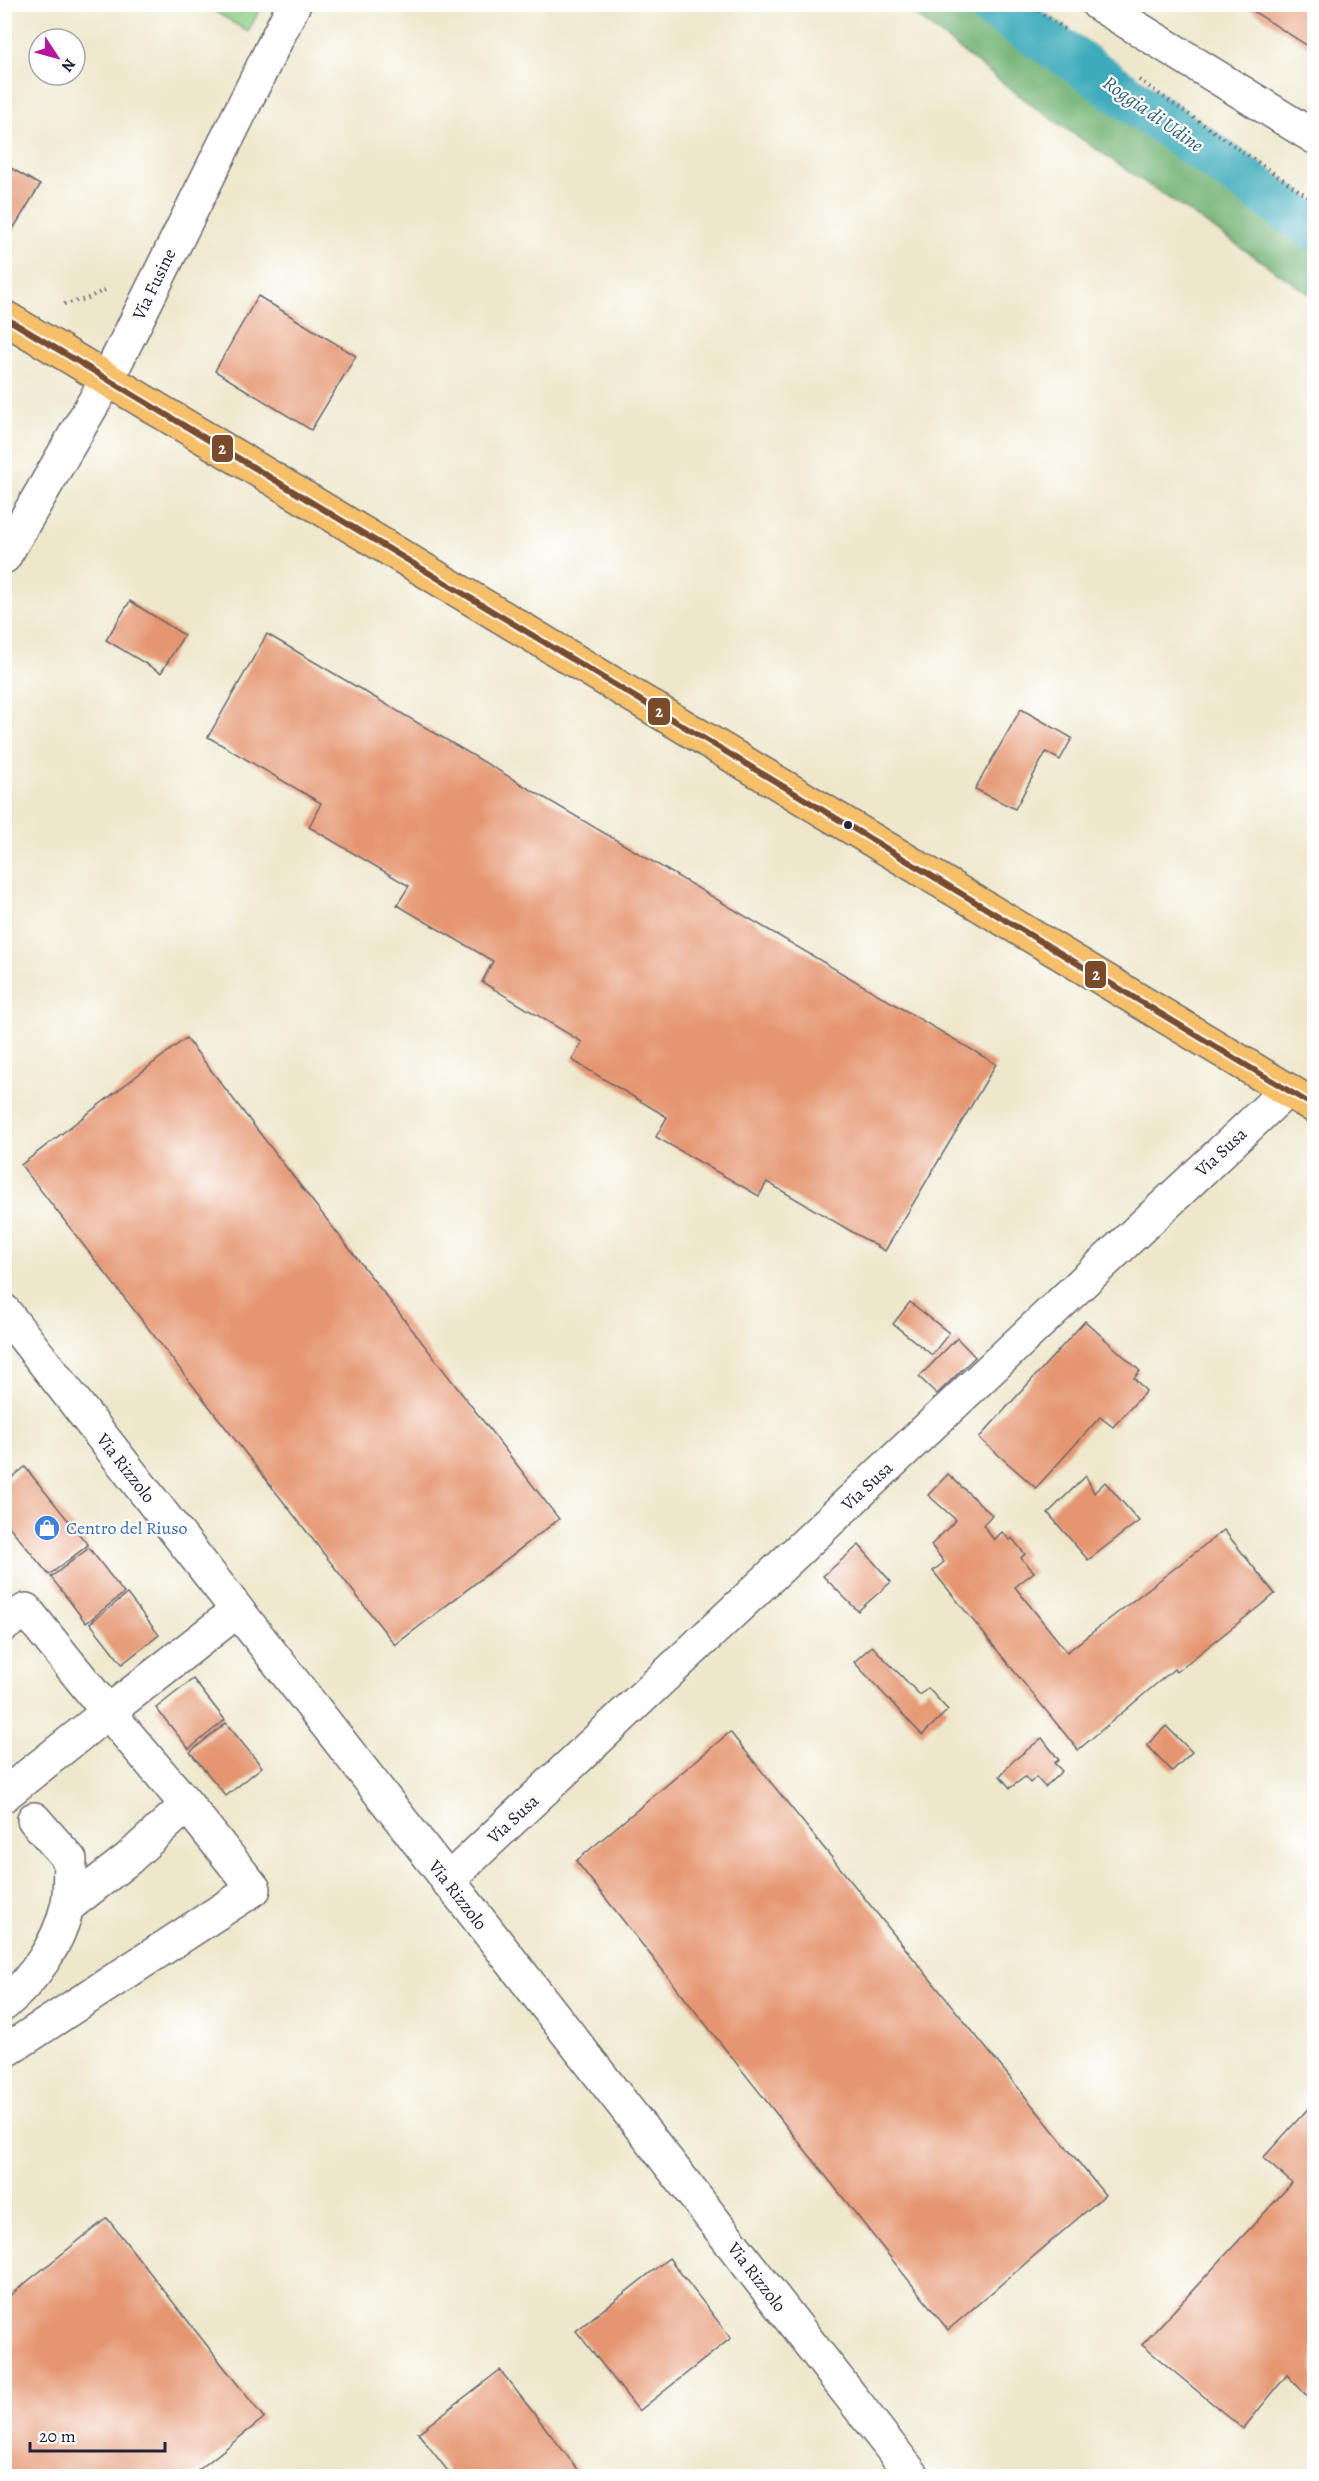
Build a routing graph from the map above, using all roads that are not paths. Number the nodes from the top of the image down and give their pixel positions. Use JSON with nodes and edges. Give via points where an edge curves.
{"nodes":[{"id":1,"x":294,"y":4,"type":"edge"},
{"id":2,"x":1098,"y":4,"type":"edge"},
{"id":3,"x":1314,"y":136,"type":"edge"},
{"id":4,"x":4,"y":317,"type":"edge"},
{"id":5,"x":108,"y":378,"type":"junction"},
{"id":6,"x":4,"y":557,"type":"edge"},
{"id":7,"x":1301,"y":1098,"type":"edge"},
{"id":8,"x":4,"y":1311,"type":"edge"},
{"id":9,"x":237,"y":1611,"type":"junction"},
{"id":10,"x":4,"y":1625,"type":"edge"},
{"id":11,"x":108,"y":1713,"type":"junction"},
{"id":12,"x":4,"y":1794,"type":"edge"},
{"id":13,"x":187,"y":1805,"type":"junction"},
{"id":14,"x":34,"y":1819,"type":"dead end"},
{"id":15,"x":447,"y":1881,"type":"junction"},
{"id":16,"x":68,"y":1906,"type":"junction"},
{"id":17,"x":4,"y":2004,"type":"edge"},
{"id":18,"x":4,"y":2052,"type":"edge"},
{"id":19,"x":913,"y":2476,"type":"edge"}],
"edges":[{"from":1,"to":5,"type":"street","name":"Via Fusine"},
{"from":2,"to":3,"type":"street"},
{"from":4,"to":5,"type":"main road"},
{"from":5,"to":6,"type":"street","name":"Via Fusine"},
{"from":5,"to":7,"type":"main road"},
{"from":7,"to":15,"type":"street","name":"Via Susa"},
{"from":8,"to":9,"type":"street","name":"Via Rizzolo"},
{"from":9,"to":11,"type":"street"},
{"from":9,"to":15,"type":"street","name":"Via Rizzolo"},
{"from":10,"to":11,"type":"street","via":[[26,1610]]},
{"from":11,"to":12,"type":"street"},
{"from":11,"to":13,"type":"street"},
{"from":13,"to":16,"type":"street"},
{"from":13,"to":18,"type":"street","via":[[254,1889]]},
{"from":14,"to":16,"type":"street","via":[[70,1860]]},
{"from":15,"to":19,"type":"street","name":"Via Rizzolo"},
{"from":16,"to":17,"type":"street","via":[[48,1954],[30,1981]]}]}
